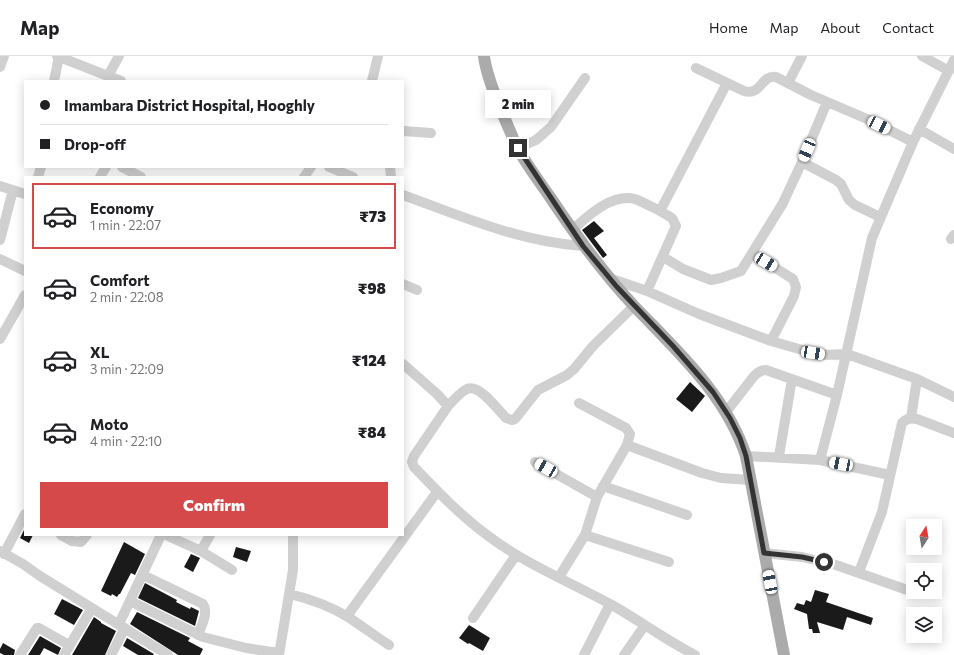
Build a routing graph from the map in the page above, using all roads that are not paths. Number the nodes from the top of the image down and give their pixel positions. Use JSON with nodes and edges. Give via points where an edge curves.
{"nodes":[{"id":1,"x":4,"y":56,"type":"edge"},
{"id":2,"x":58,"y":56,"type":"edge"},
{"id":3,"x":119,"y":56,"type":"edge"},
{"id":4,"x":378,"y":56,"type":"edge"},
{"id":5,"x":484,"y":56,"type":"edge"},
{"id":6,"x":802,"y":56,"type":"edge"},
{"id":7,"x":922,"y":56,"type":"edge"},
{"id":8,"x":954,"y":60,"type":"edge"},
{"id":9,"x":0,"y":67,"type":"edge"},
{"id":10,"x":696,"y":68,"type":"dead end"},
{"id":11,"x":949,"y":70,"type":"junction"},
{"id":12,"x":108,"y":76,"type":"junction"},
{"id":13,"x":585,"y":78,"type":"dead end"},
{"id":14,"x":54,"y":80,"type":"edge"},
{"id":15,"x":118,"y":80,"type":"edge"},
{"id":16,"x":372,"y":80,"type":"edge"},
{"id":17,"x":727,"y":83,"type":"junction"},
{"id":18,"x":788,"y":83,"type":"junction"},
{"id":19,"x":827,"y":102,"type":"junction"},
{"id":20,"x":919,"y":129,"type":"junction"},
{"id":21,"x":404,"y":131,"type":"edge"},
{"id":22,"x":431,"y":133,"type":"dead end"},
{"id":23,"x":913,"y":142,"type":"junction"},
{"id":24,"x":518,"y":148,"type":"junction"},
{"id":25,"x":954,"y":149,"type":"edge"},
{"id":26,"x":802,"y":162,"type":"junction"},
{"id":27,"x":124,"y":168,"type":"edge"},
{"id":28,"x":331,"y":168,"type":"edge"},
{"id":29,"x":139,"y":176,"type":"edge"},
{"id":30,"x":351,"y":176,"type":"edge"},
{"id":31,"x":0,"y":186,"type":"edge"},
{"id":32,"x":13,"y":190,"type":"junction"},
{"id":33,"x":24,"y":194,"type":"edge"},
{"id":34,"x":404,"y":195,"type":"edge"},
{"id":35,"x":660,"y":211,"type":"junction"},
{"id":36,"x":880,"y":217,"type":"junction"},
{"id":37,"x":572,"y":230,"type":"junction"},
{"id":38,"x":0,"y":240,"type":"edge"},
{"id":39,"x":583,"y":246,"type":"junction"},
{"id":40,"x":753,"y":254,"type":"junction"},
{"id":41,"x":663,"y":257,"type":"junction"},
{"id":42,"x":0,"y":259,"type":"edge"},
{"id":43,"x":24,"y":271,"type":"edge"},
{"id":44,"x":609,"y":278,"type":"junction"},
{"id":45,"x":404,"y":284,"type":"edge"},
{"id":46,"x":417,"y":290,"type":"dead end"},
{"id":47,"x":647,"y":291,"type":"junction"},
{"id":48,"x":24,"y":297,"type":"edge"},
{"id":49,"x":634,"y":306,"type":"junction"},
{"id":50,"x":0,"y":339,"type":"edge"},
{"id":51,"x":771,"y":341,"type":"junction"},
{"id":52,"x":847,"y":354,"type":"junction"},
{"id":53,"x":404,"y":365,"type":"edge"},
{"id":54,"x":792,"y":379,"type":"junction"},
{"id":55,"x":917,"y":379,"type":"junction"},
{"id":56,"x":838,"y":395,"type":"junction"},
{"id":57,"x":954,"y":397,"type":"edge"},
{"id":58,"x":579,"y":403,"type":"dead end"},
{"id":59,"x":448,"y":406,"type":"junction"},
{"id":60,"x":726,"y":412,"type":"junction"},
{"id":61,"x":911,"y":418,"type":"junction"},
{"id":62,"x":954,"y":433,"type":"edge"},
{"id":63,"x":627,"y":445,"type":"junction"},
{"id":64,"x":746,"y":456,"type":"junction"},
{"id":65,"x":779,"y":456,"type":"junction"},
{"id":66,"x":820,"y":460,"type":"junction"},
{"id":67,"x":412,"y":462,"type":"junction"},
{"id":68,"x":535,"y":462,"type":"dead end"},
{"id":69,"x":404,"y":469,"type":"edge"},
{"id":70,"x":890,"y":475,"type":"junction"},
{"id":71,"x":751,"y":480,"type":"junction"},
{"id":72,"x":603,"y":486,"type":"junction"},
{"id":73,"x":437,"y":492,"type":"junction"},
{"id":74,"x":597,"y":497,"type":"junction"},
{"id":75,"x":687,"y":514,"type":"dead end"},
{"id":76,"x":24,"y":517,"type":"edge"},
{"id":77,"x":585,"y":534,"type":"junction"},
{"id":78,"x":63,"y":536,"type":"edge"},
{"id":79,"x":86,"y":536,"type":"edge"},
{"id":80,"x":161,"y":536,"type":"edge"},
{"id":81,"x":168,"y":536,"type":"edge"},
{"id":82,"x":209,"y":536,"type":"edge"},
{"id":83,"x":293,"y":536,"type":"edge"},
{"id":84,"x":2,"y":552,"type":"edge"},
{"id":85,"x":201,"y":552,"type":"junction"},
{"id":86,"x":764,"y":553,"type":"junction"},
{"id":87,"x":516,"y":555,"type":"junction"},
{"id":88,"x":669,"y":562,"type":"dead end"},
{"id":89,"x":232,"y":570,"type":"dead end"},
{"id":90,"x":859,"y":572,"type":"junction"},
{"id":91,"x":143,"y":575,"type":"junction"},
{"id":92,"x":559,"y":577,"type":"junction"},
{"id":93,"x":906,"y":589,"type":"edge"},
{"id":94,"x":290,"y":594,"type":"junction"},
{"id":95,"x":130,"y":601,"type":"junction"},
{"id":96,"x":610,"y":604,"type":"junction"},
{"id":97,"x":92,"y":608,"type":"junction"},
{"id":98,"x":347,"y":616,"type":"junction"},
{"id":99,"x":473,"y":618,"type":"dead end"},
{"id":100,"x":645,"y":625,"type":"junction"},
{"id":101,"x":122,"y":626,"type":"junction"},
{"id":102,"x":198,"y":635,"type":"junction"},
{"id":103,"x":69,"y":645,"type":"junction"},
{"id":104,"x":389,"y":645,"type":"dead end"},
{"id":105,"x":163,"y":654,"type":"edge"},
{"id":106,"x":279,"y":654,"type":"edge"},
{"id":107,"x":20,"y":655,"type":"edge"},
{"id":108,"x":64,"y":655,"type":"edge"},
{"id":109,"x":111,"y":655,"type":"edge"},
{"id":110,"x":584,"y":655,"type":"edge"},
{"id":111,"x":624,"y":655,"type":"edge"},
{"id":112,"x":695,"y":655,"type":"edge"},
{"id":113,"x":784,"y":655,"type":"edge"}],
"edges":[{"from":1,"to":9,"type":"street"},
{"from":2,"to":12,"type":"street"},
{"from":2,"to":14,"type":"street"},
{"from":3,"to":12,"type":"street"},
{"from":4,"to":16,"type":"street"},
{"from":5,"to":24,"type":"main road","via":[[493,90]]},
{"from":6,"to":18,"type":"street"},
{"from":7,"to":11,"type":"street"},
{"from":8,"to":11,"type":"street"},
{"from":10,"to":17,"type":"street"},
{"from":11,"to":20,"type":"street"},
{"from":12,"to":15,"type":"street"},
{"from":13,"to":24,"type":"street","via":[[552,127],[536,140]]},
{"from":17,"to":18,"type":"street","via":[[751,93],[767,78],[776,77]]},
{"from":17,"to":35,"type":"street"},
{"from":18,"to":19,"type":"street"},
{"from":19,"to":23,"type":"street"},
{"from":19,"to":26,"type":"street"},
{"from":20,"to":23,"type":"street"},
{"from":20,"to":25,"type":"street"},
{"from":21,"to":22,"type":"street"},
{"from":23,"to":36,"type":"street"},
{"from":24,"to":37,"type":"main road"},
{"from":26,"to":36,"type":"street","via":[[836,180],[841,184],[849,200]]},
{"from":26,"to":40,"type":"street","via":[[783,203]]},
{"from":27,"to":29,"type":"street"},
{"from":28,"to":30,"type":"street"},
{"from":31,"to":32,"type":"street"},
{"from":32,"to":33,"type":"street"},
{"from":32,"to":38,"type":"street"},
{"from":34,"to":39,"type":"street","via":[[498,230],[545,241]]},
{"from":35,"to":37,"type":"street","via":[[634,199],[618,200],[602,206]]},
{"from":35,"to":41,"type":"street","via":[[672,218],[676,226]]},
{"from":36,"to":52,"type":"street","via":[[872,238]]},
{"from":37,"to":39,"type":"main road"},
{"from":39,"to":44,"type":"main road"},
{"from":40,"to":41,"type":"street","via":[[741,271],[710,280]]},
{"from":40,"to":51,"type":"street","via":[[793,279],[796,287]]},
{"from":41,"to":47,"type":"street"},
{"from":42,"to":43,"type":"street"},
{"from":44,"to":47,"type":"street"},
{"from":44,"to":49,"type":"main road"},
{"from":45,"to":46,"type":"street"},
{"from":47,"to":51,"type":"street"},
{"from":48,"to":50,"type":"street"},
{"from":49,"to":59,"type":"street","via":[[593,346],[571,372],[538,390],[515,419],[506,418],[480,390],[475,389],[466,389]]},
{"from":49,"to":60,"type":"main road","via":[[713,392]]},
{"from":51,"to":52,"type":"street","via":[[817,354]]},
{"from":52,"to":55,"type":"street"},
{"from":52,"to":56,"type":"street"},
{"from":53,"to":59,"type":"street"},
{"from":54,"to":56,"type":"street"},
{"from":54,"to":60,"type":"street","via":[[766,370],[758,372]]},
{"from":54,"to":65,"type":"street"},
{"from":55,"to":57,"type":"street"},
{"from":55,"to":61,"type":"street"},
{"from":56,"to":66,"type":"street"},
{"from":58,"to":63,"type":"street","via":[[626,428],[630,434]]},
{"from":59,"to":67,"type":"street"},
{"from":60,"to":64,"type":"main road"},
{"from":61,"to":62,"type":"street"},
{"from":61,"to":70,"type":"street","via":[[902,423]]},
{"from":63,"to":71,"type":"street","via":[[702,473],[721,478]]},
{"from":63,"to":72,"type":"street"},
{"from":64,"to":65,"type":"street"},
{"from":64,"to":71,"type":"main road"},
{"from":65,"to":66,"type":"street"},
{"from":66,"to":70,"type":"street"},
{"from":67,"to":69,"type":"street"},
{"from":67,"to":73,"type":"street"},
{"from":68,"to":74,"type":"street"},
{"from":70,"to":90,"type":"street","via":[[882,512]]},
{"from":71,"to":86,"type":"main road"},
{"from":72,"to":74,"type":"street"},
{"from":72,"to":75,"type":"street"},
{"from":73,"to":87,"type":"street","via":[[477,527]]},
{"from":73,"to":98,"type":"street"},
{"from":74,"to":77,"type":"street"},
{"from":76,"to":84,"type":"street"},
{"from":77,"to":88,"type":"street"},
{"from":77,"to":92,"type":"street"},
{"from":78,"to":79,"type":"street","via":[[77,542],[81,542]]},
{"from":80,"to":91,"type":"street"},
{"from":81,"to":85,"type":"street"},
{"from":82,"to":85,"type":"street"},
{"from":83,"to":94,"type":"street","via":[[294,570]]},
{"from":84,"to":97,"type":"street"},
{"from":85,"to":89,"type":"street"},
{"from":86,"to":90,"type":"street","via":[[802,557]]},
{"from":86,"to":113,"type":"main road"},
{"from":87,"to":92,"type":"street"},
{"from":87,"to":99,"type":"street"},
{"from":90,"to":93,"type":"street"},
{"from":91,"to":95,"type":"street"},
{"from":91,"to":102,"type":"street","via":[[203,604],[205,614]]},
{"from":92,"to":96,"type":"street"},
{"from":94,"to":98,"type":"street","via":[[323,604]]},
{"from":94,"to":106,"type":"street"},
{"from":95,"to":101,"type":"street"},
{"from":95,"to":102,"type":"street"},
{"from":96,"to":100,"type":"street"},
{"from":96,"to":110,"type":"street"},
{"from":97,"to":101,"type":"street"},
{"from":97,"to":103,"type":"street"},
{"from":98,"to":104,"type":"street"},
{"from":100,"to":111,"type":"street"},
{"from":100,"to":112,"type":"street"},
{"from":101,"to":105,"type":"street"},
{"from":101,"to":109,"type":"street"},
{"from":102,"to":106,"type":"street"},
{"from":103,"to":107,"type":"street","via":[[36,628]]},
{"from":103,"to":108,"type":"street"}]}
